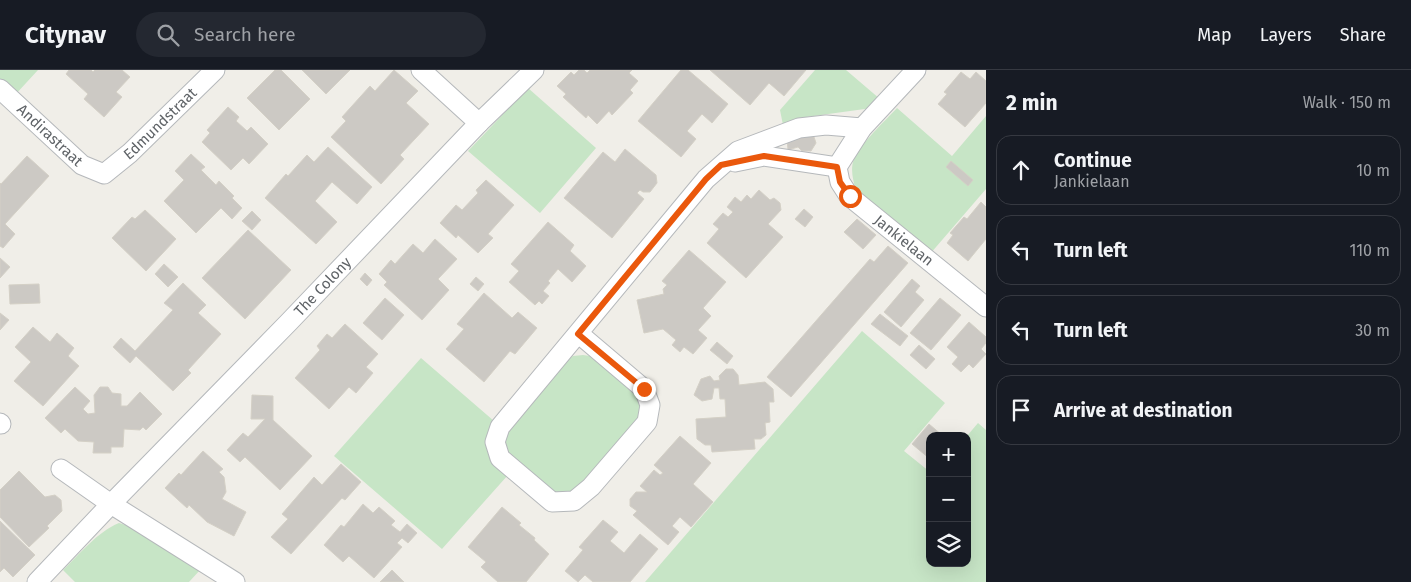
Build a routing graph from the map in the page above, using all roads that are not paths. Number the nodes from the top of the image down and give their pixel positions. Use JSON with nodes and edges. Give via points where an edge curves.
{"nodes":[{"id":1,"x":215,"y":70,"type":"edge"},
{"id":2,"x":421,"y":70,"type":"edge"},
{"id":3,"x":534,"y":70,"type":"edge"},
{"id":4,"x":916,"y":70,"type":"edge"},
{"id":5,"x":0,"y":89,"type":"edge"},
{"id":6,"x":479,"y":123,"type":"junction"},
{"id":7,"x":862,"y":128,"type":"junction"},
{"id":8,"x":721,"y":165,"type":"junction"},
{"id":9,"x":837,"y":167,"type":"junction"},
{"id":10,"x":104,"y":174,"type":"joint"},
{"id":11,"x":986,"y":307,"type":"edge"},
{"id":12,"x":578,"y":334,"type":"junction"},
{"id":13,"x":60,"y":469,"type":"dead end"},
{"id":14,"x":111,"y":504,"type":"junction"},
{"id":15,"x":37,"y":582,"type":"edge"},
{"id":16,"x":235,"y":582,"type":"edge"}],
"edges":[{"from":1,"to":10,"type":"street","name":"Edmundstraat"},
{"from":2,"to":6,"type":"street"},
{"from":3,"to":6,"type":"street","name":"The Colony"},
{"from":4,"to":7,"type":"street"},
{"from":5,"to":10,"type":"street","name":"Andirastraat","via":[[82,165]]},
{"from":6,"to":14,"type":"street","name":"The Colony"},
{"from":7,"to":8,"type":"street","via":[[826,125],[799,128],[738,152]]},
{"from":7,"to":9,"type":"street"},
{"from":8,"to":9,"type":"street","via":[[764,156]]},
{"from":8,"to":12,"type":"street"},
{"from":9,"to":11,"type":"street","name":"Jankielaan","via":[[840,182],[850,196]]},
{"from":12,"to":12,"type":"street","via":[[500,427],[495,442],[500,458],[552,502],[574,501],[592,487],[646,422],[650,405],[644,389]]},
{"from":13,"to":14,"type":"street"},
{"from":14,"to":15,"type":"street","name":"The Colony"},
{"from":14,"to":16,"type":"street"}]}
